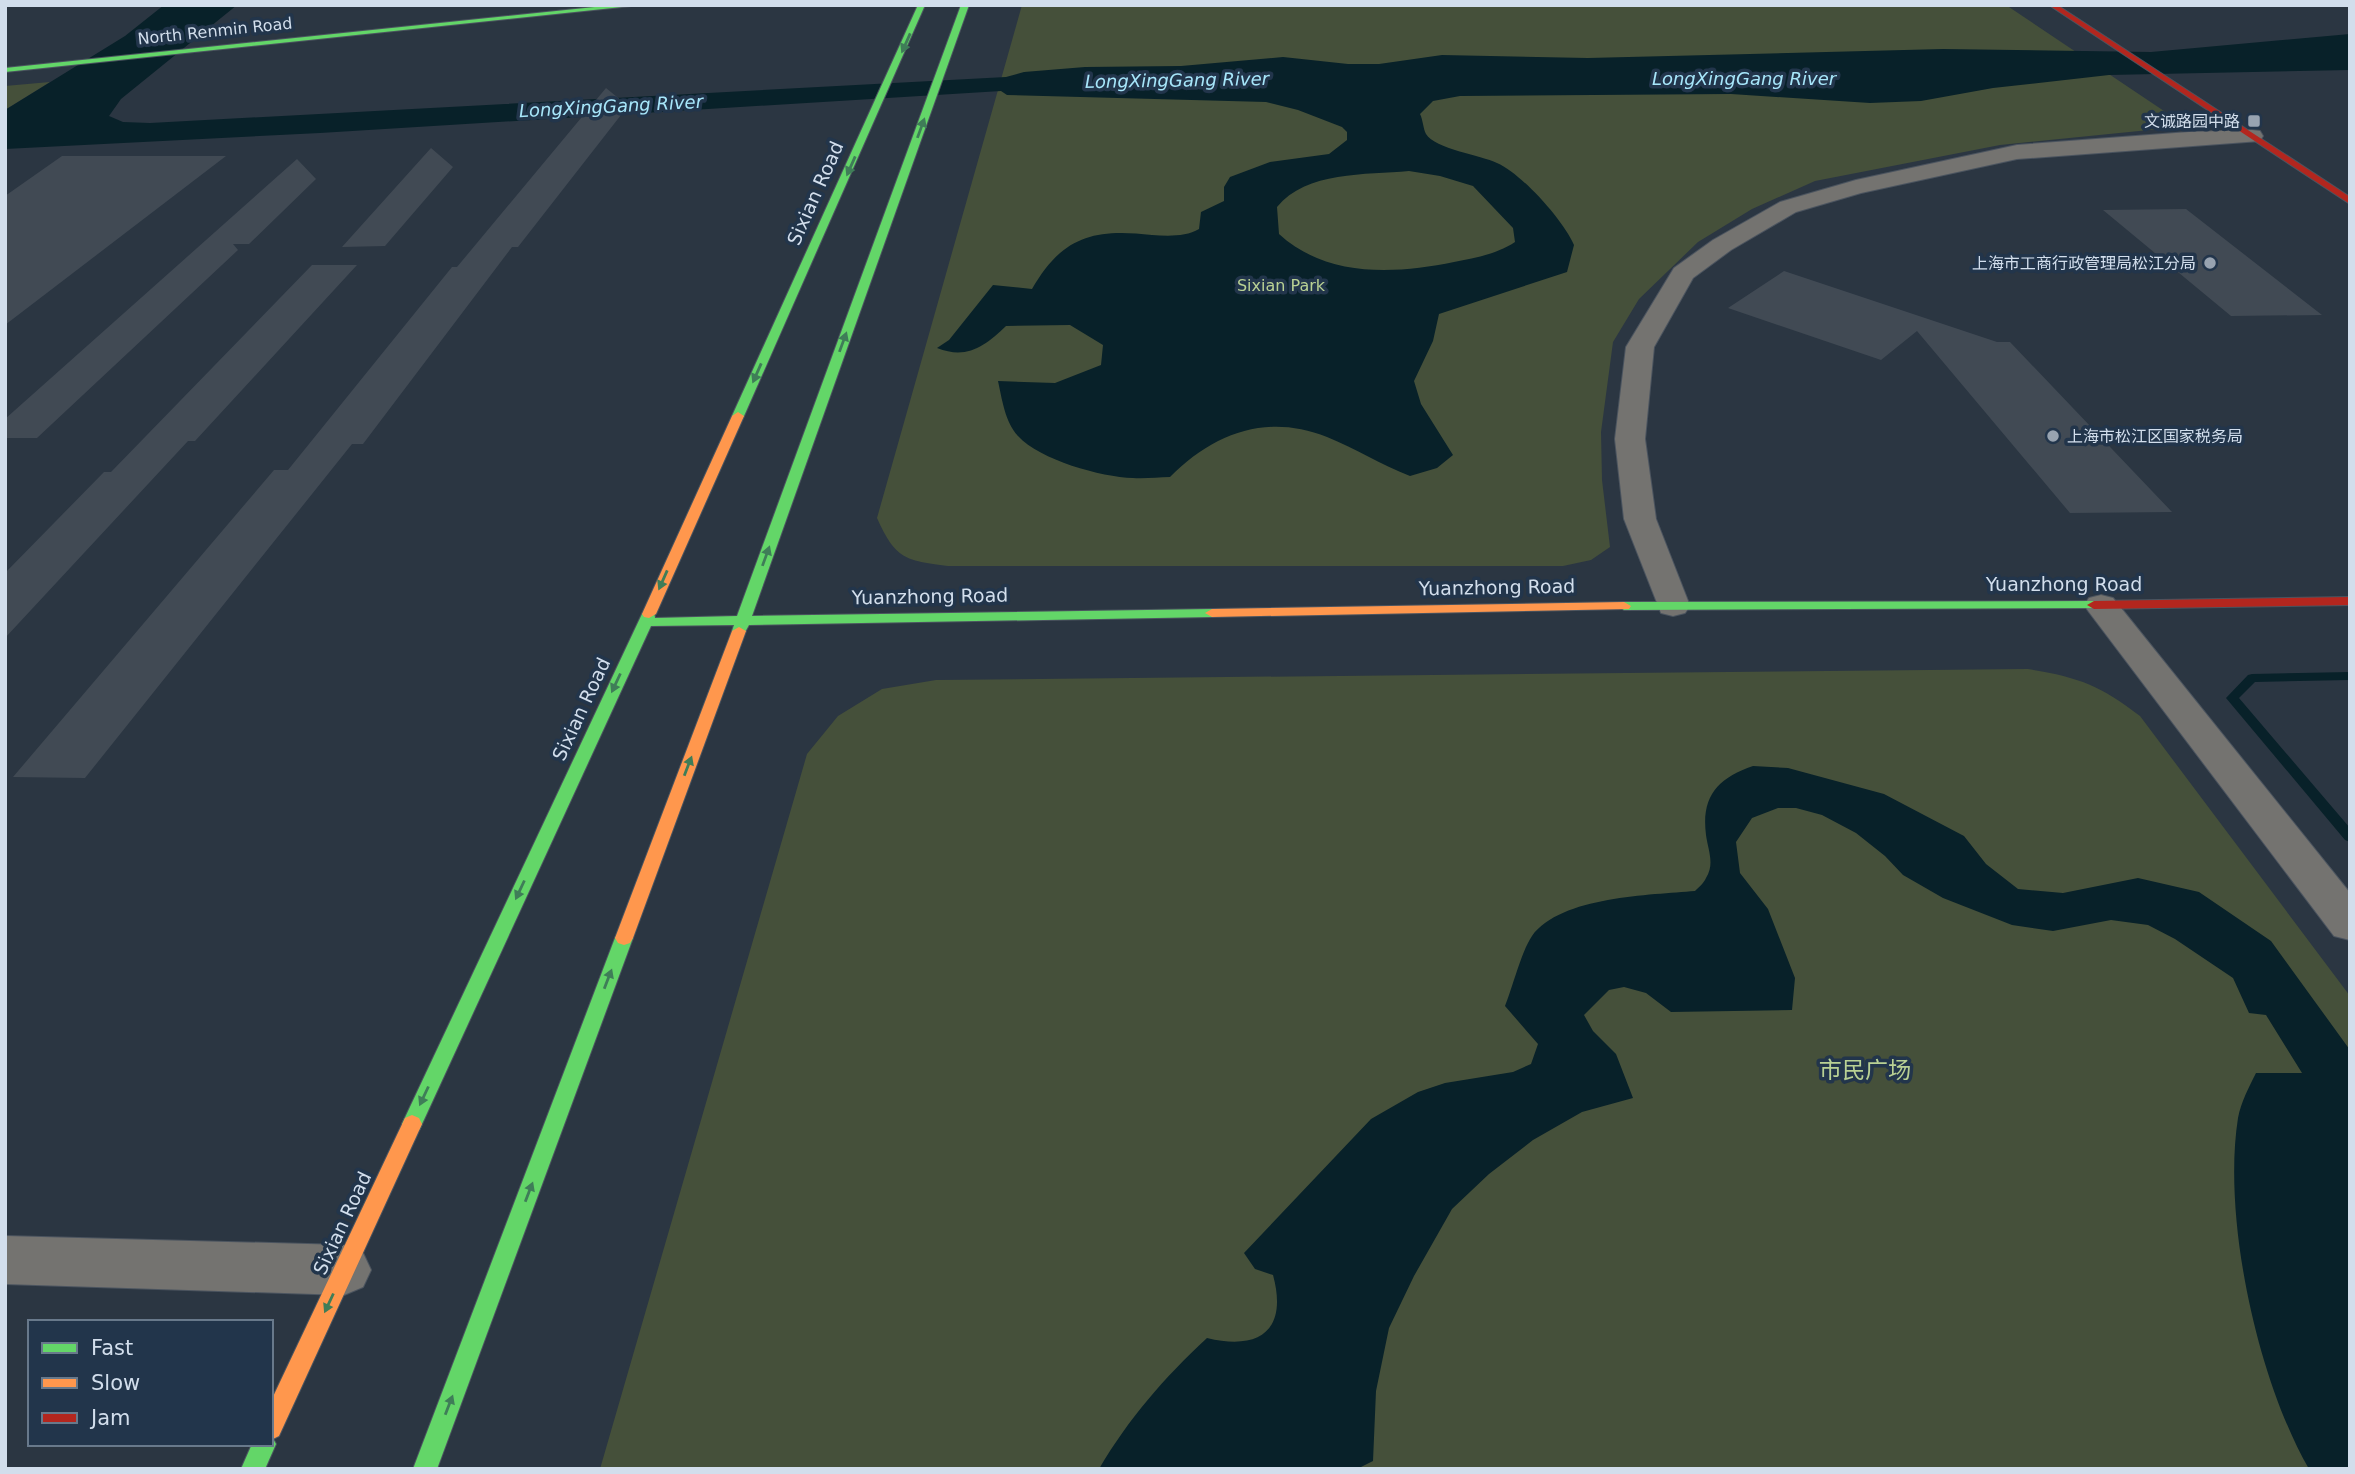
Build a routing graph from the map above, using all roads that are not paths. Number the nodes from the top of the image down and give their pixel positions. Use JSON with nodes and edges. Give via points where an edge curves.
{"nodes":[{"id":1,"x":638,"y":5,"type":"edge"},
{"id":2,"x":922,"y":5,"type":"edge"},
{"id":3,"x":965,"y":5,"type":"edge"},
{"id":4,"x":2052,"y":5,"type":"edge"},
{"id":5,"x":5,"y":70,"type":"edge"},
{"id":6,"x":2252,"y":136,"type":"junction"},
{"id":7,"x":2350,"y":201,"type":"edge"},
{"id":8,"x":2350,"y":601,"type":"edge"},
{"id":9,"x":2101,"y":605,"type":"junction"},
{"id":10,"x":1673,"y":606,"type":"junction"},
{"id":11,"x":743,"y":620,"type":"junction"},
{"id":12,"x":645,"y":622,"type":"junction"},
{"id":13,"x":2350,"y":924,"type":"edge"},
{"id":14,"x":5,"y":1260,"type":"edge"},
{"id":15,"x":344,"y":1270,"type":"junction"},
{"id":16,"x":273,"y":1424,"type":"edge"},
{"id":17,"x":263,"y":1446,"type":"edge"},
{"id":18,"x":253,"y":1469,"type":"edge"},
{"id":19,"x":425,"y":1469,"type":"edge"}],
"edges":[{"from":1,"to":5,"type":"main road","name":"North Renmin Road"},
{"from":2,"to":12,"type":"main road","name":"Sixian Road","one_way":true},
{"from":11,"to":3,"type":"main road","one_way":true},
{"from":4,"to":6,"type":"main road"},
{"from":6,"to":7,"type":"main road"},
{"from":6,"to":10,"type":"street","via":[[2017,152],[1856,187],[1788,207],[1683,273],[1640,347],[1630,439],[1640,519]]},
{"from":8,"to":9,"type":"main road","name":"Yuanzhong Road"},
{"from":9,"to":10,"type":"main road","name":"Yuanzhong Road"},
{"from":9,"to":13,"type":"street"},
{"from":10,"to":11,"type":"main road","name":"Yuanzhong Road"},
{"from":11,"to":12,"type":"main road","name":"Yuanzhong Road"},
{"from":19,"to":11,"type":"main road","one_way":true},
{"from":12,"to":15,"type":"main road","name":"Sixian Road","one_way":true},
{"from":14,"to":15,"type":"street"},
{"from":15,"to":16,"type":"main road","name":"Sixian Road","one_way":true},
{"from":17,"to":18,"type":"main road"}]}
